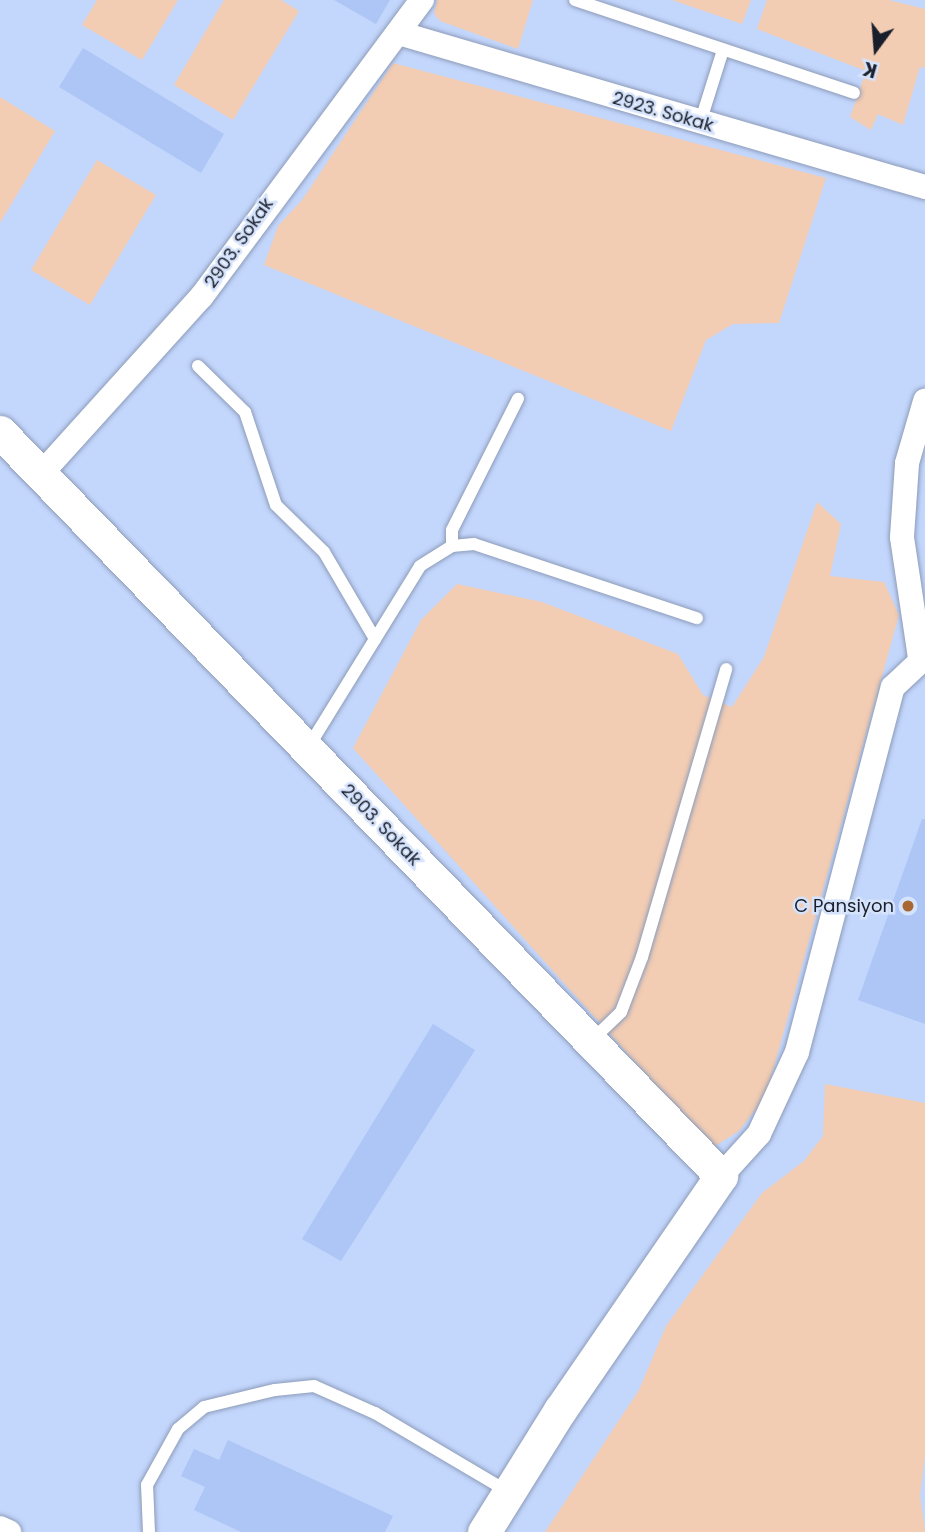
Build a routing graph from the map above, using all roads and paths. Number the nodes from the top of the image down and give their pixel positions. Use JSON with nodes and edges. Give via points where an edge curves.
{"nodes":[{"id":1,"x":422,"y":0,"type":"edge"},
{"id":2,"x":575,"y":0,"type":"edge"},
{"id":3,"x":401,"y":34,"type":"junction"},
{"id":4,"x":723,"y":50,"type":"junction"},
{"id":5,"x":854,"y":93,"type":"dead end"},
{"id":6,"x":700,"y":123,"type":"junction"},
{"id":7,"x":925,"y":187,"type":"edge"},
{"id":8,"x":198,"y":366,"type":"dead end"},
{"id":9,"x":518,"y":398,"type":"dead end"},
{"id":10,"x":925,"y":401,"type":"edge"},
{"id":11,"x":0,"y":432,"type":"edge"},
{"id":12,"x":41,"y":474,"type":"junction"},
{"id":13,"x":452,"y":546,"type":"junction"},
{"id":14,"x":697,"y":618,"type":"dead end"},
{"id":15,"x":376,"y":639,"type":"junction"},
{"id":16,"x":923,"y":658,"type":"edge"},
{"id":17,"x":726,"y":669,"type":"dead end"},
{"id":18,"x":307,"y":749,"type":"junction"},
{"id":19,"x":590,"y":1041,"type":"junction"},
{"id":20,"x":721,"y":1176,"type":"junction"},
{"id":21,"x":510,"y":1493,"type":"junction"},
{"id":22,"x":0,"y":1528,"type":"edge"},
{"id":23,"x":9,"y":1532,"type":"edge"},
{"id":24,"x":149,"y":1532,"type":"edge"},
{"id":25,"x":484,"y":1532,"type":"edge"}],
"edges":[{"from":1,"to":3,"type":"street","name":"2903. Sokak"},
{"from":2,"to":4,"type":"lane"},
{"from":3,"to":6,"type":"street","name":"2923. Sokak"},
{"from":3,"to":12,"type":"street","name":"2903. Sokak","via":[[286,177],[202,296]]},
{"from":4,"to":5,"type":"lane"},
{"from":4,"to":6,"type":"lane"},
{"from":6,"to":7,"type":"street","name":"2923. Sokak"},
{"from":8,"to":15,"type":"lane","via":[[245,412],[276,505],[324,552]]},
{"from":9,"to":13,"type":"lane","via":[[452,530]]},
{"from":10,"to":16,"type":"street","via":[[907,463],[902,537]]},
{"from":11,"to":12,"type":"street","name":"2903. Sokak"},
{"from":12,"to":18,"type":"street","name":"2903. Sokak"},
{"from":13,"to":14,"type":"lane","via":[[474,544]]},
{"from":13,"to":15,"type":"lane","via":[[420,566]]},
{"from":15,"to":18,"type":"lane"},
{"from":16,"to":20,"type":"street","via":[[893,687],[797,1052],[759,1134]]},
{"from":17,"to":19,"type":"lane","via":[[642,957],[621,1012]]},
{"from":18,"to":19,"type":"street","name":"2903. Sokak"},
{"from":19,"to":20,"type":"street","name":"2903. Sokak"},
{"from":20,"to":21,"type":"street"},
{"from":21,"to":24,"type":"lane","via":[[375,1413],[314,1386],[204,1407],[178,1429],[147,1485]]},
{"from":21,"to":25,"type":"street"},
{"from":22,"to":23,"type":"street"}]}
